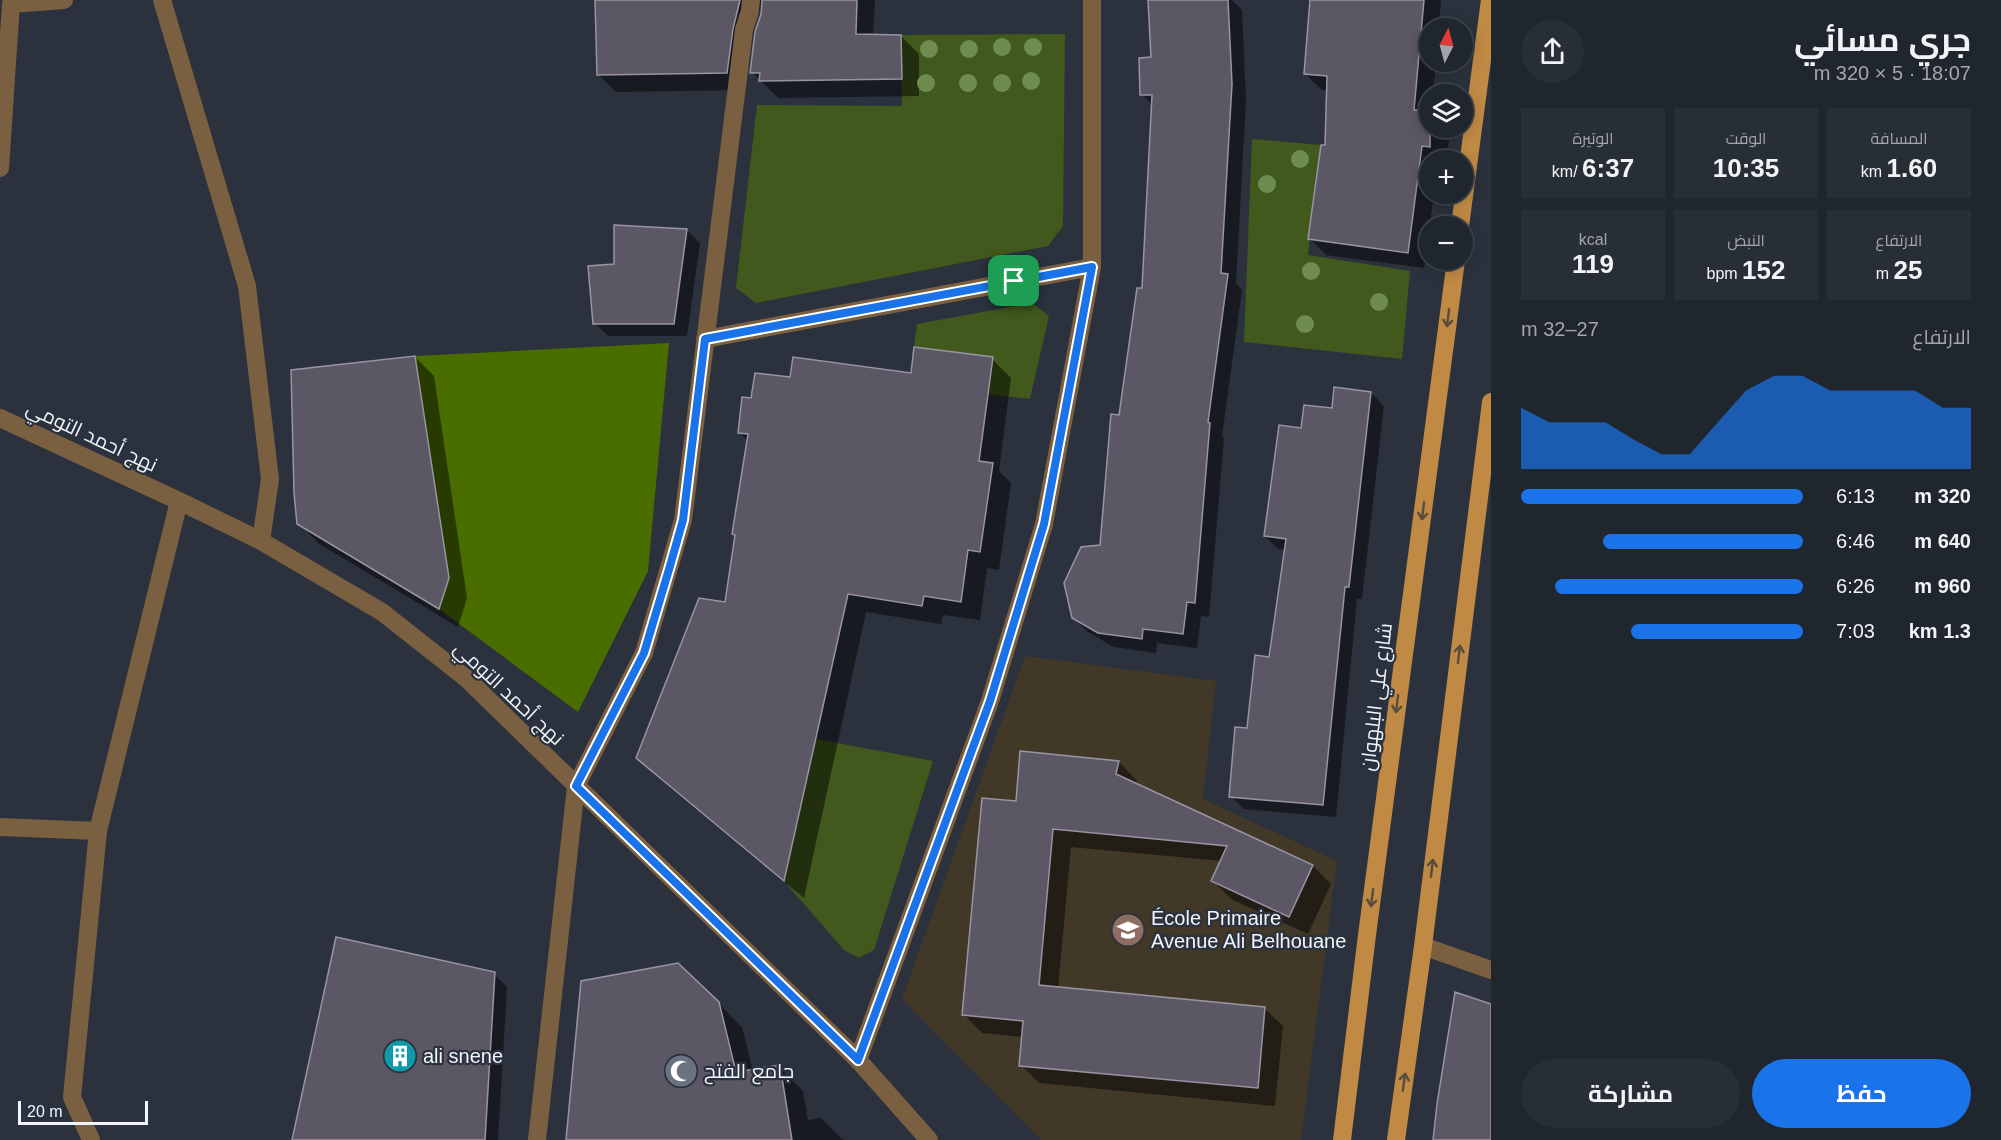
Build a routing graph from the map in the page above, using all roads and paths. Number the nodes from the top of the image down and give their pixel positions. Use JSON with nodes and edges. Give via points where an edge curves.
{"nodes":[{"id":1,"x":64,"y":0,"type":"edge"},
{"id":2,"x":162,"y":0,"type":"edge"},
{"id":3,"x":751,"y":0,"type":"edge"},
{"id":4,"x":1092,"y":0,"type":"edge"},
{"id":5,"x":1490,"y":0,"type":"edge"},
{"id":6,"x":0,"y":168,"type":"edge"},
{"id":7,"x":1461,"y":216,"type":"edge"},
{"id":8,"x":1092,"y":267,"type":"junction"},
{"id":9,"x":1455,"y":270,"type":"edge"},
{"id":10,"x":705,"y":339,"type":"junction"},
{"id":11,"x":1491,"y":402,"type":"edge"},
{"id":12,"x":0,"y":418,"type":"edge"},
{"id":13,"x":179,"y":501,"type":"junction"},
{"id":14,"x":261,"y":541,"type":"junction"},
{"id":15,"x":576,"y":786,"type":"junction"},
{"id":16,"x":0,"y":827,"type":"edge"},
{"id":17,"x":98,"y":831,"type":"junction"},
{"id":18,"x":1423,"y":946,"type":"junction"},
{"id":19,"x":1491,"y":970,"type":"edge"},
{"id":20,"x":858,"y":1060,"type":"junction"},
{"id":21,"x":91,"y":1140,"type":"edge"},
{"id":22,"x":537,"y":1140,"type":"edge"},
{"id":23,"x":929,"y":1140,"type":"edge"},
{"id":24,"x":1342,"y":1140,"type":"edge"},
{"id":25,"x":1396,"y":1140,"type":"edge"}],
"edges":[{"from":1,"to":6,"type":"street","via":[[11,4]]},
{"from":2,"to":14,"type":"street","via":[[247,286],[270,479]]},
{"from":3,"to":10,"type":"street"},
{"from":4,"to":8,"type":"street"},
{"from":5,"to":7,"type":"main road"},
{"from":8,"to":10,"type":"street"},
{"from":8,"to":20,"type":"street","via":[[1044,524],[990,701]]},
{"from":9,"to":24,"type":"main road","name":"شارع علي البلهوان","one_way":true},
{"from":10,"to":15,"type":"street","via":[[683,520],[670,566],[644,653]]},
{"from":18,"to":11,"type":"main road","one_way":true},
{"from":12,"to":13,"type":"street","name":"نهج أحمد التومي"},
{"from":13,"to":14,"type":"street","name":"نهج أحمد التومي"},
{"from":13,"to":17,"type":"street"},
{"from":14,"to":15,"type":"street","name":"نهج أحمد التومي","via":[[382,612],[467,679]]},
{"from":15,"to":20,"type":"street","name":"نهج أحمد التومي"},
{"from":15,"to":22,"type":"street"},
{"from":16,"to":17,"type":"street"},
{"from":17,"to":21,"type":"street","via":[[72,1097]]},
{"from":18,"to":19,"type":"street"},
{"from":25,"to":18,"type":"main road","one_way":true},
{"from":20,"to":23,"type":"street","name":"نهج أحمد التومي"}]}
